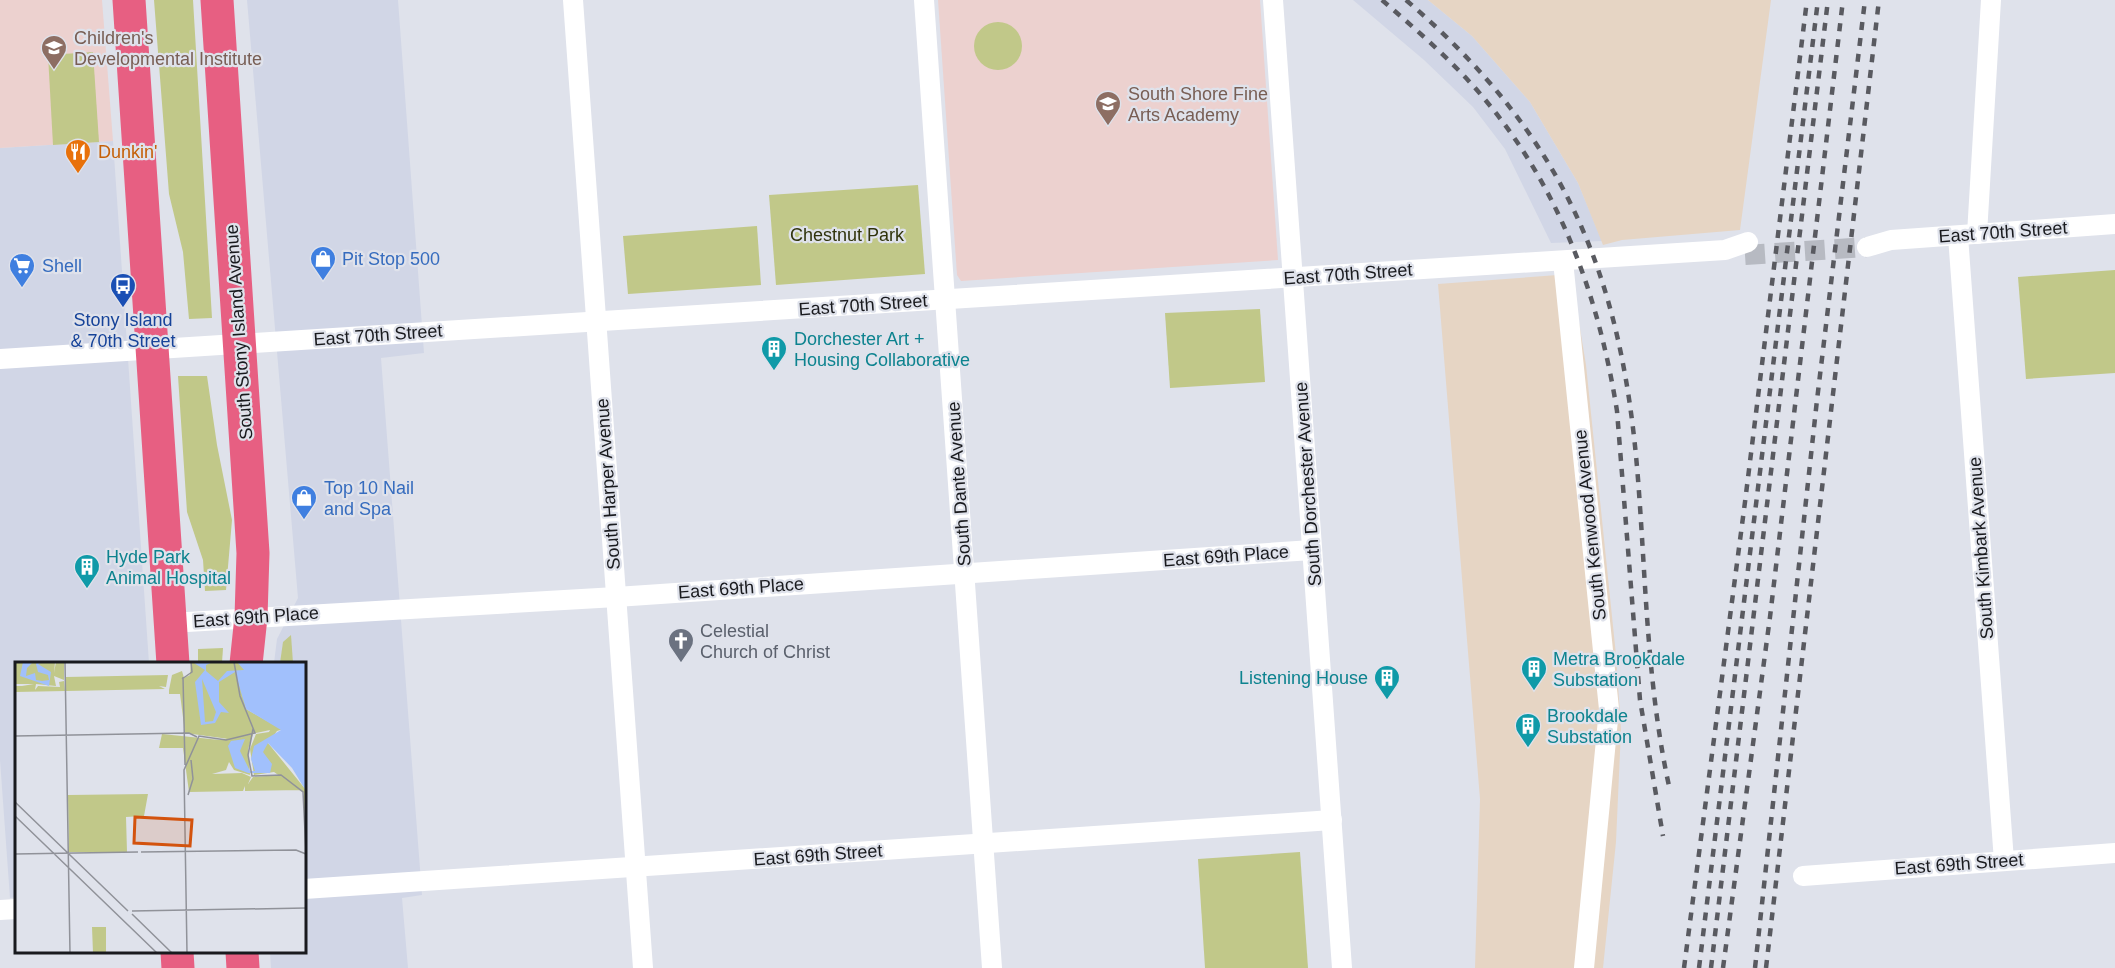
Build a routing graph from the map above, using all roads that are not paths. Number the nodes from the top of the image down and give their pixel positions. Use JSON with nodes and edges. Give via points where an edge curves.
{"nodes":[{"id":1,"x":129,"y":0,"type":"edge"},
{"id":2,"x":217,"y":0,"type":"edge"},
{"id":3,"x":573,"y":0,"type":"edge"},
{"id":4,"x":924,"y":0,"type":"edge"},
{"id":5,"x":1273,"y":0,"type":"edge"},
{"id":6,"x":1991,"y":0,"type":"edge"},
{"id":7,"x":2115,"y":224,"type":"edge"},
{"id":8,"x":1967,"y":235,"type":"junction"},
{"id":9,"x":1868,"y":241,"type":"tunnel mouth"},
{"id":10,"x":1746,"y":248,"type":"tunnel mouth"},
{"id":11,"x":1563,"y":261,"type":"junction"},
{"id":12,"x":1293,"y":278,"type":"junction"},
{"id":13,"x":946,"y":300,"type":"junction"},
{"id":14,"x":596,"y":322,"type":"junction"},
{"id":15,"x":240,"y":344,"type":"junction"},
{"id":16,"x":154,"y":349,"type":"junction"},
{"id":17,"x":0,"y":359,"type":"edge"},
{"id":18,"x":1312,"y":550,"type":"junction"},
{"id":19,"x":965,"y":573,"type":"junction"},
{"id":20,"x":615,"y":597,"type":"junction"},
{"id":21,"x":252,"y":617,"type":"junction"},
{"id":22,"x":170,"y":623,"type":"junction"},
{"id":23,"x":173,"y":662,"type":"edge"},
{"id":24,"x":246,"y":662,"type":"edge"},
{"id":25,"x":1332,"y":820,"type":"junction"},
{"id":26,"x":984,"y":844,"type":"junction"},
{"id":27,"x":2115,"y":853,"type":"edge"},
{"id":28,"x":2004,"y":861,"type":"junction"},
{"id":29,"x":636,"y":867,"type":"junction"},
{"id":30,"x":1803,"y":876,"type":"dead end"},
{"id":31,"x":306,"y":889,"type":"edge"},
{"id":32,"x":15,"y":909,"type":"edge"},
{"id":33,"x":0,"y":910,"type":"edge"},
{"id":34,"x":177,"y":953,"type":"edge"},
{"id":35,"x":242,"y":953,"type":"edge"},
{"id":36,"x":178,"y":968,"type":"edge"},
{"id":37,"x":243,"y":968,"type":"edge"},
{"id":38,"x":643,"y":968,"type":"edge"},
{"id":39,"x":992,"y":968,"type":"edge"},
{"id":40,"x":1342,"y":968,"type":"edge"},
{"id":41,"x":1584,"y":968,"type":"edge"}],
"edges":[{"from":1,"to":16,"type":"highway"},
{"from":2,"to":15,"type":"highway","name":"South Stony Island Avenue"},
{"from":3,"to":14,"type":"street","name":"South Harper Avenue"},
{"from":4,"to":13,"type":"street","name":"South Dante Avenue"},
{"from":5,"to":12,"type":"street","name":"South Dorchester Avenue"},
{"from":6,"to":8,"type":"street","name":"South Kimbark Avenue"},
{"from":7,"to":8,"type":"street","name":"East 70th Street"},
{"from":8,"to":9,"type":"street","name":"East 70th Street"},
{"from":8,"to":28,"type":"street","name":"South Kimbark Avenue"},
{"from":10,"to":11,"type":"street","name":"East 70th Street"},
{"from":11,"to":12,"type":"street","name":"East 70th Street"},
{"from":11,"to":41,"type":"street","name":"South Kenwood Avenue","via":[[1609,709]]},
{"from":12,"to":13,"type":"street","name":"East 70th Street"},
{"from":12,"to":18,"type":"street","name":"South Dorchester Avenue"},
{"from":13,"to":14,"type":"street","name":"East 70th Street"},
{"from":13,"to":19,"type":"street","name":"South Dante Avenue"},
{"from":14,"to":15,"type":"street","name":"East 70th Street"},
{"from":14,"to":20,"type":"street","name":"South Harper Avenue"},
{"from":15,"to":16,"type":"street","name":"East 70th Street"},
{"from":15,"to":21,"type":"highway","name":"South Stony Island Avenue","via":[[253,553]]},
{"from":16,"to":17,"type":"street","name":"East 70th Street"},
{"from":16,"to":22,"type":"highway"},
{"from":18,"to":19,"type":"street","name":"East 69th Place"},
{"from":18,"to":25,"type":"street","name":"South Dorchester Avenue"},
{"from":19,"to":20,"type":"street","name":"East 69th Place"},
{"from":19,"to":26,"type":"street","name":"South Dante Avenue"},
{"from":20,"to":21,"type":"street","name":"East 69th Place"},
{"from":20,"to":29,"type":"street","name":"South Harper Avenue"},
{"from":21,"to":22,"type":"street","name":"East 69th Place"},
{"from":21,"to":24,"type":"highway","name":"South Stony Island Avenue"},
{"from":22,"to":23,"type":"highway"},
{"from":25,"to":26,"type":"street","name":"East 69th Street"},
{"from":25,"to":40,"type":"street","name":"South Dorchester Avenue"},
{"from":26,"to":29,"type":"street","name":"East 69th Street"},
{"from":26,"to":39,"type":"street","name":"South Dante Avenue"},
{"from":27,"to":28,"type":"street","name":"East 69th Street"},
{"from":28,"to":30,"type":"street","name":"East 69th Street"},
{"from":29,"to":31,"type":"street","name":"East 69th Street"},
{"from":29,"to":38,"type":"street","name":"South Harper Avenue"},
{"from":32,"to":33,"type":"street"},
{"from":34,"to":36,"type":"highway"},
{"from":35,"to":37,"type":"highway"}]}
